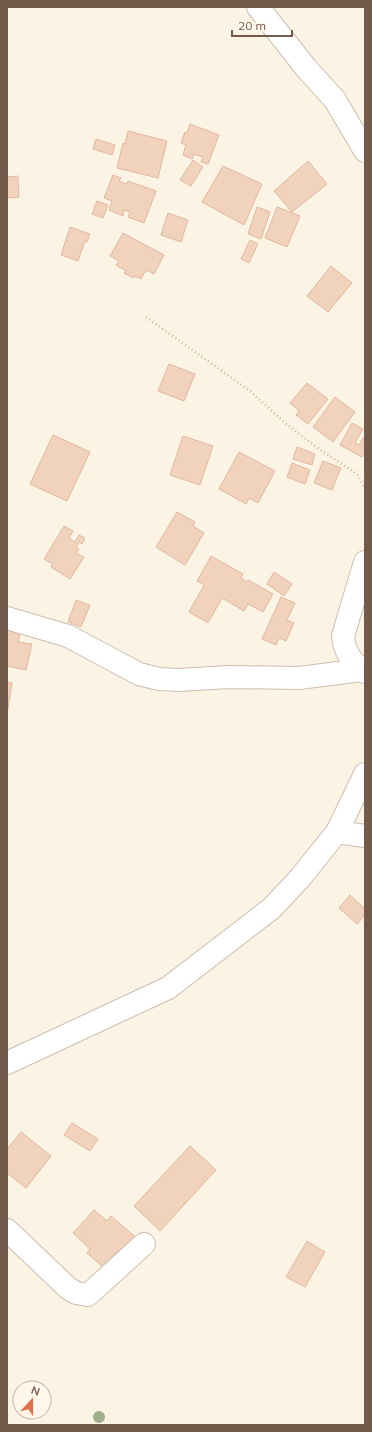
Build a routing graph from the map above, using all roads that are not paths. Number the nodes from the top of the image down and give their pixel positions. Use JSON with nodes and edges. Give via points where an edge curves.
{"nodes":[{"id":1,"x":258,"y":7,"type":"edge"},
{"id":2,"x":365,"y":151,"type":"edge"},
{"id":3,"x":365,"y":562,"type":"edge"},
{"id":4,"x":7,"y":618,"type":"edge"},
{"id":5,"x":363,"y":671,"type":"edge"},
{"id":6,"x":365,"y":774,"type":"edge"},
{"id":7,"x":337,"y":832,"type":"junction"},
{"id":8,"x":365,"y":836,"type":"edge"},
{"id":9,"x":7,"y":1063,"type":"edge"},
{"id":10,"x":7,"y":1230,"type":"edge"},
{"id":11,"x":144,"y":1244,"type":"dead end"}],
"edges":[{"from":1,"to":2,"type":"street","via":[[335,100]]},
{"from":3,"to":5,"type":"street","via":[[344,636],[347,653]]},
{"from":4,"to":5,"type":"street","via":[[68,636],[139,674],[159,679],[298,678]]},
{"from":6,"to":7,"type":"street"},
{"from":7,"to":8,"type":"street"},
{"from":7,"to":9,"type":"street","via":[[272,908],[168,988]]},
{"from":10,"to":11,"type":"street","via":[[68,1288],[76,1293],[88,1295]]}]}
